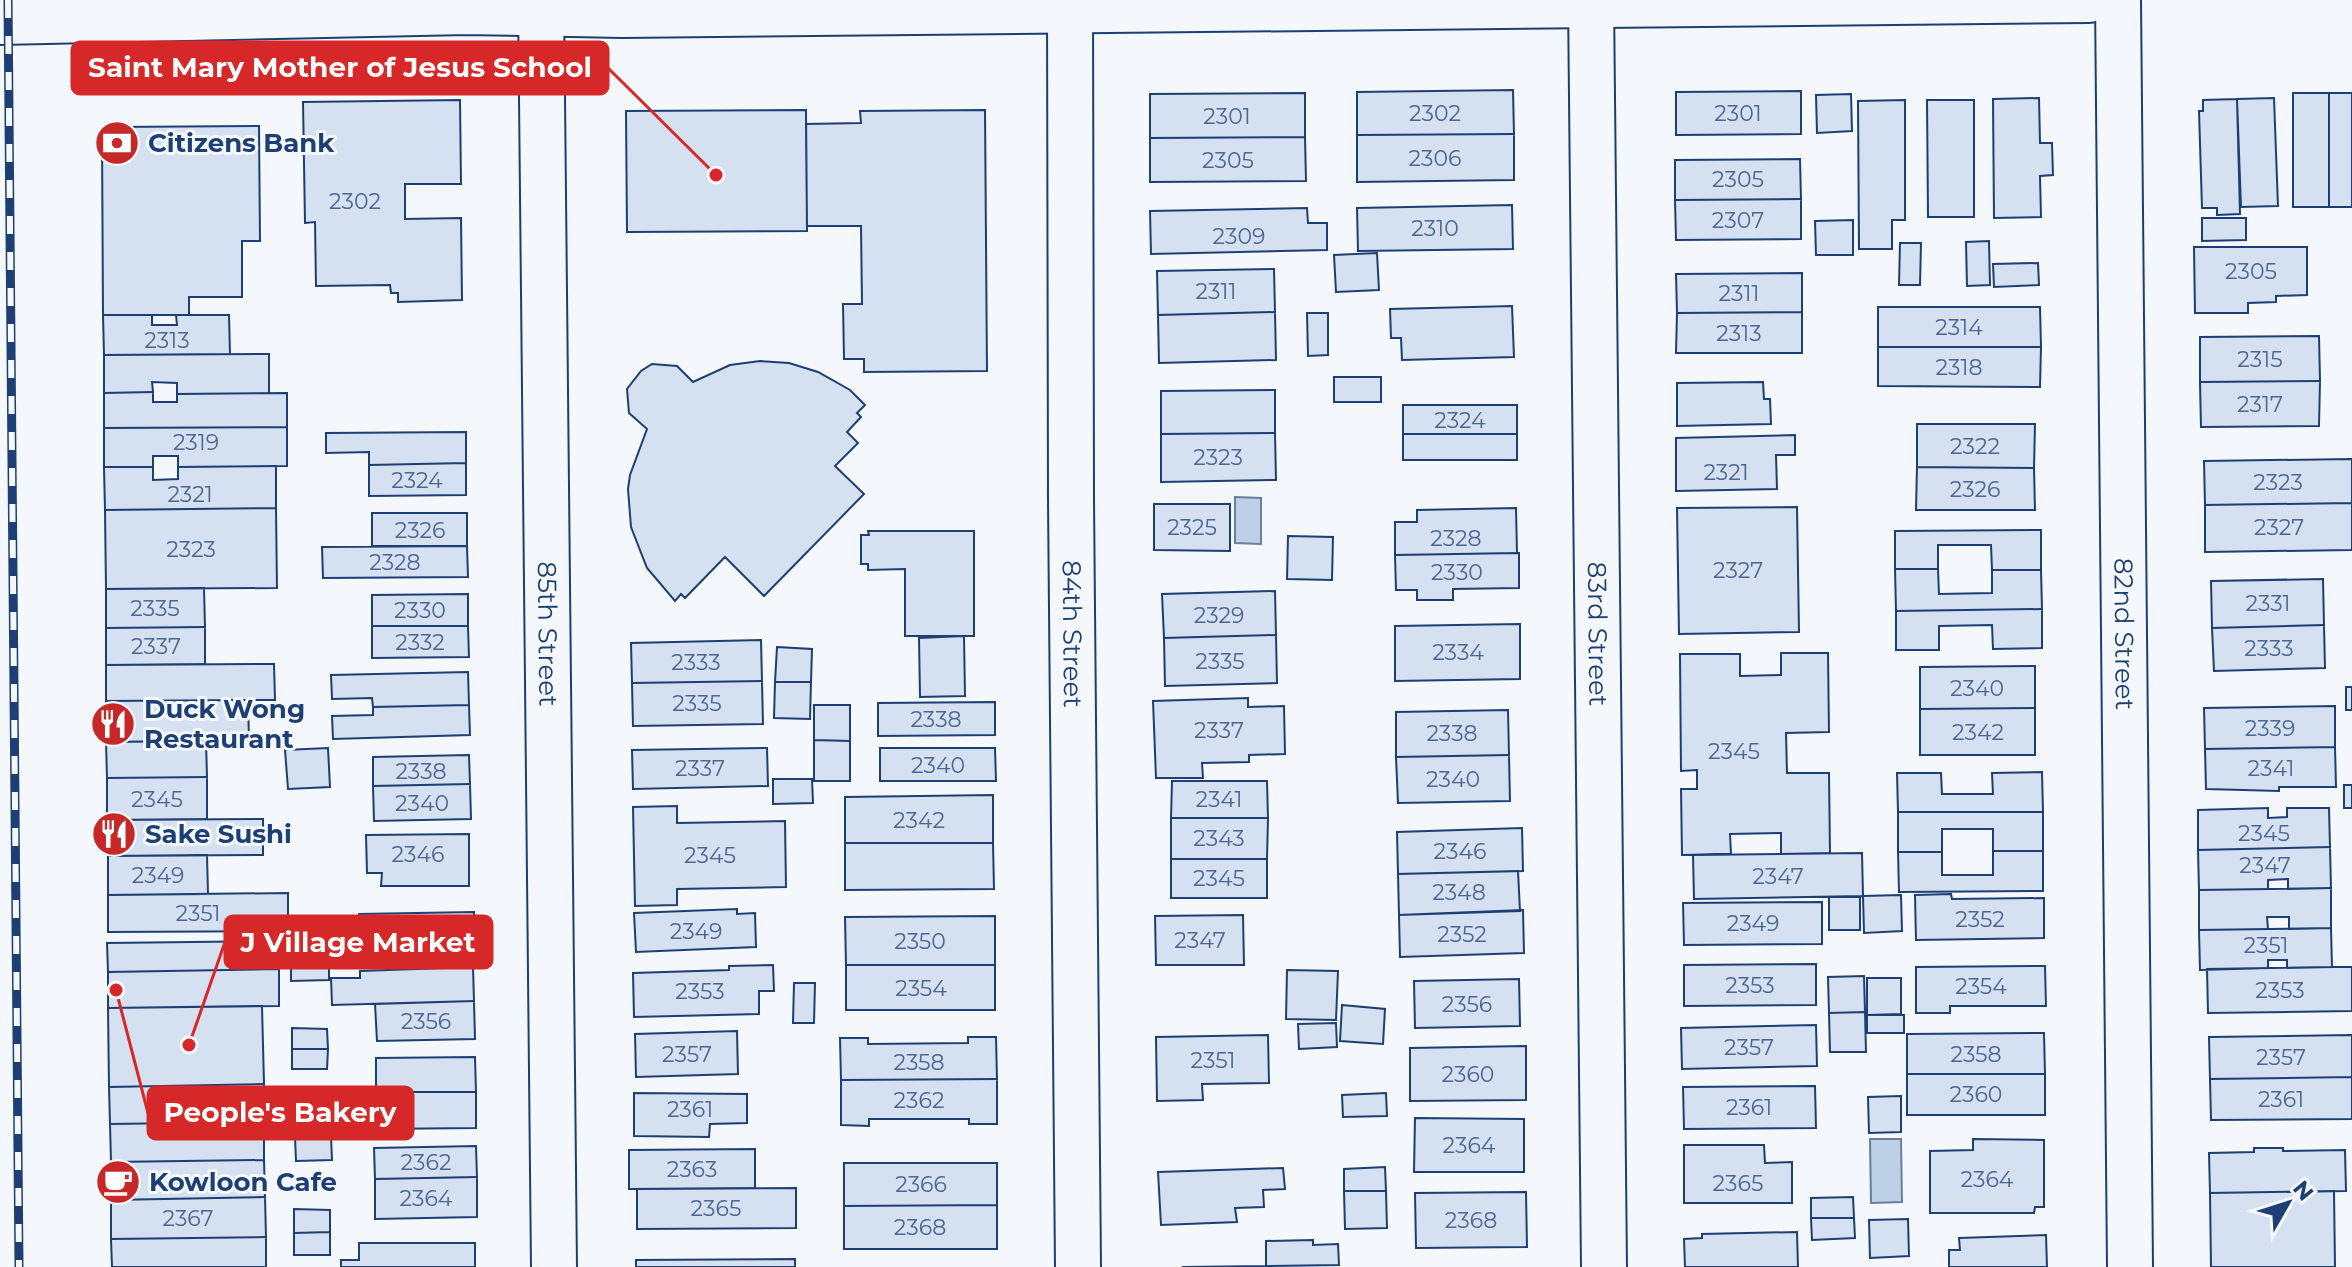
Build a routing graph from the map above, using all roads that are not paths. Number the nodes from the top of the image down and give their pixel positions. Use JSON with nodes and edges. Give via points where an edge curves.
{"nodes":[{"id":1,"x":2089,"y":0,"type":"edge"},
{"id":2,"x":2118,"y":0,"type":"edge"},
{"id":3,"x":1591,"y":3,"type":"edge"},
{"id":4,"x":1070,"y":5,"type":"edge"},
{"id":5,"x":541,"y":7,"type":"edge"},
{"id":6,"x":0,"y":22,"type":"edge"},
{"id":7,"x":554,"y":1267,"type":"edge"},
{"id":8,"x":1078,"y":1267,"type":"edge"},
{"id":9,"x":1604,"y":1267,"type":"edge"},
{"id":10,"x":2130,"y":1267,"type":"edge"}],
"edges":[{"from":1,"to":3,"type":"street"},
{"from":2,"to":10,"type":"street","name":"82nd Street"},
{"from":3,"to":4,"type":"street"},
{"from":3,"to":9,"type":"street","name":"83rd Street"},
{"from":4,"to":5,"type":"street"},
{"from":4,"to":8,"type":"street","name":"84th Street"},
{"from":5,"to":6,"type":"street"},
{"from":5,"to":7,"type":"street","name":"85th Street"}]}
